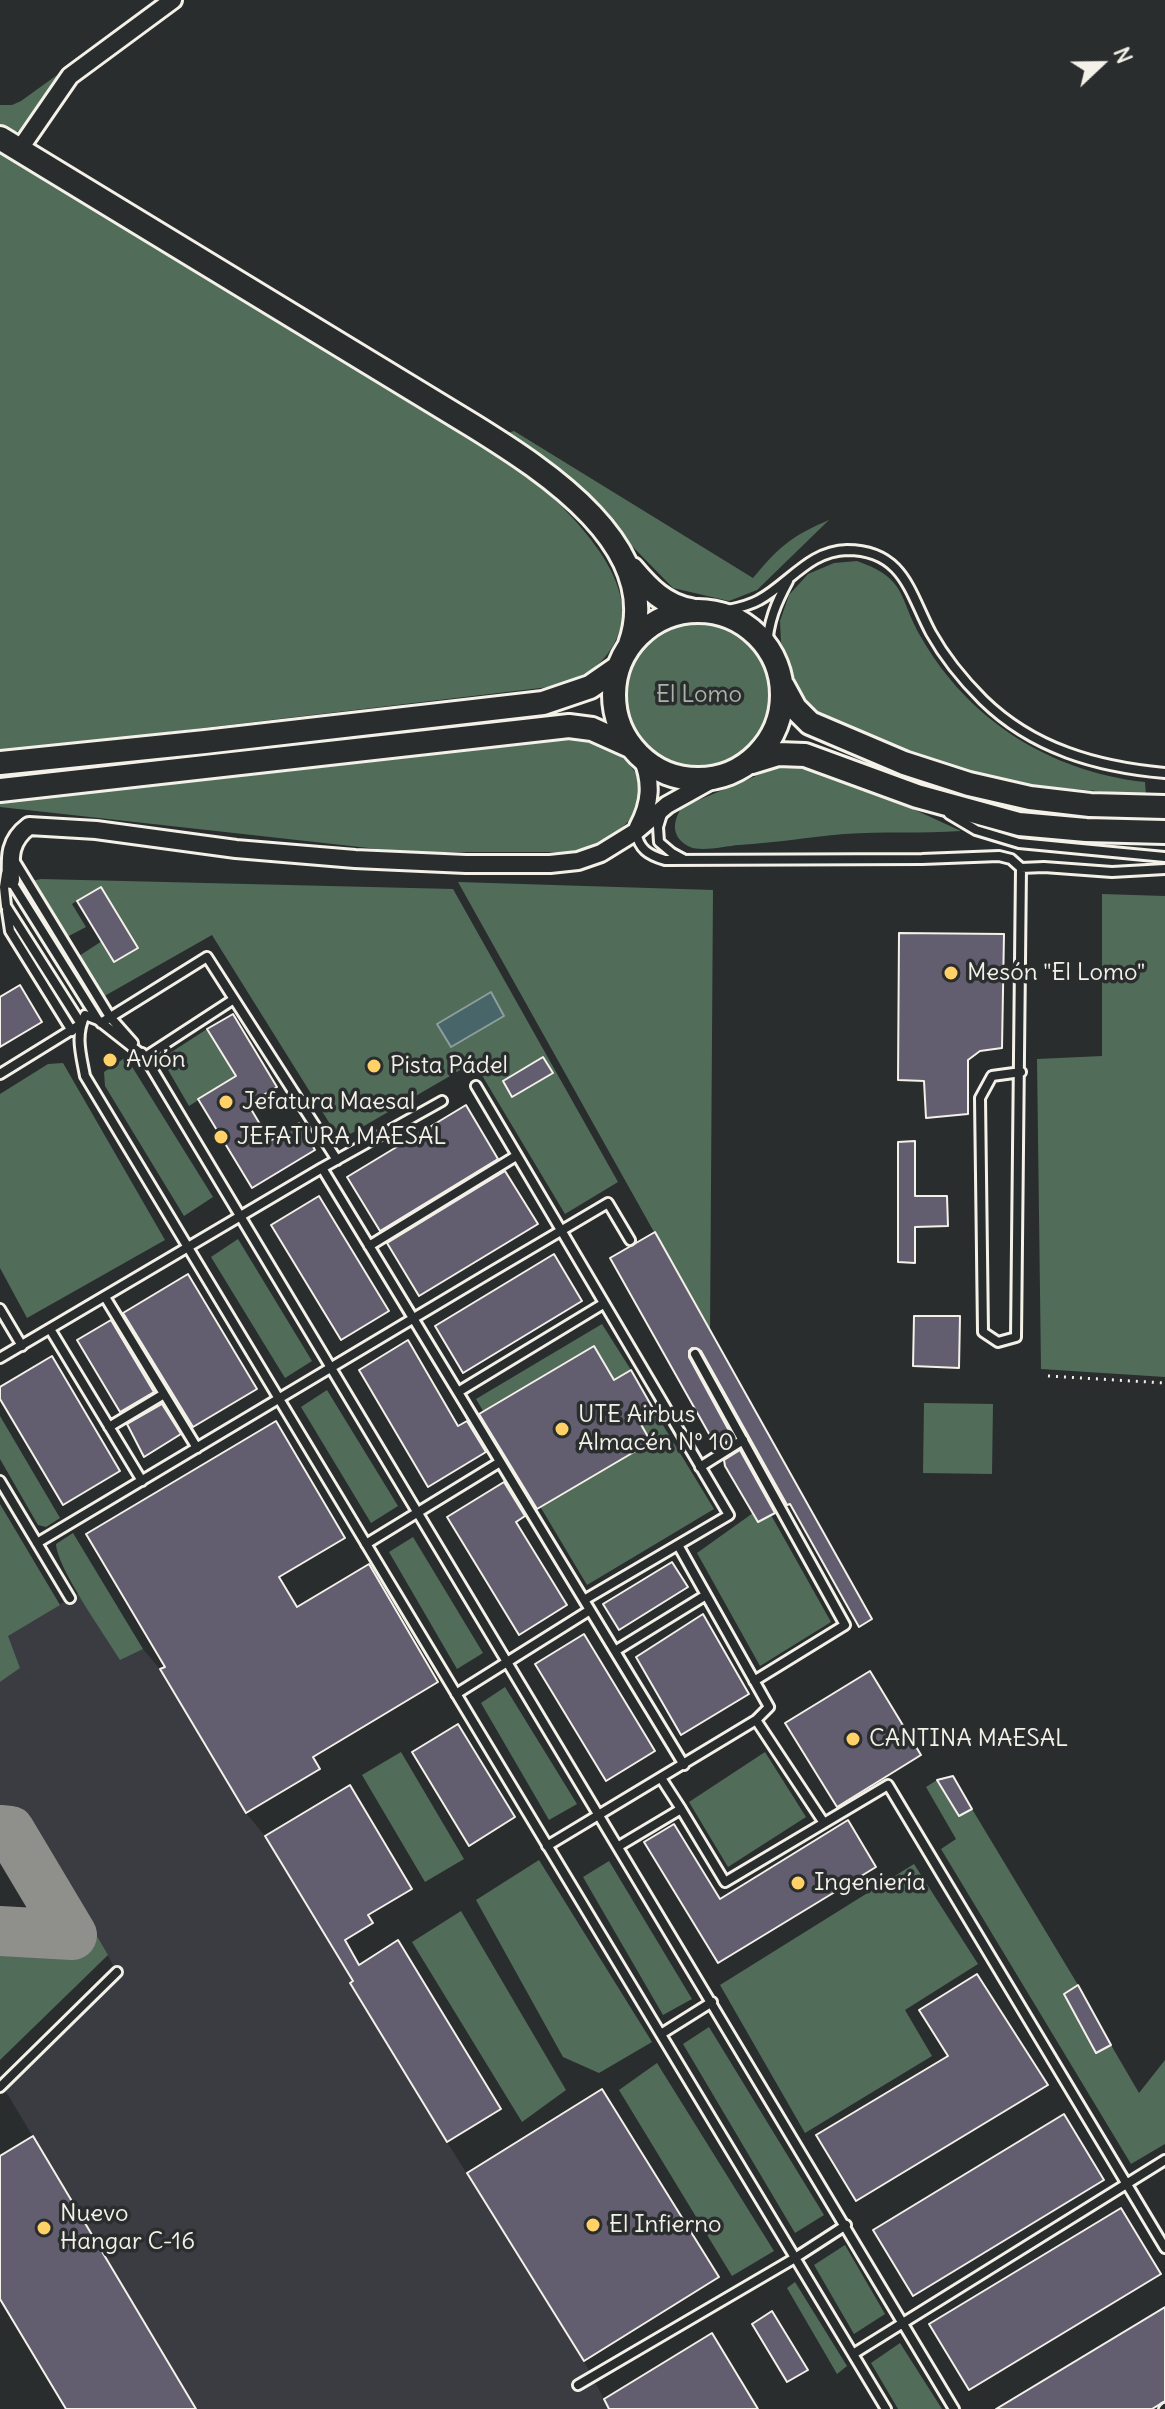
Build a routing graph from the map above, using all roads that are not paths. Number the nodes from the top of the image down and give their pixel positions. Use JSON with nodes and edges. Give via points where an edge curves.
{"nodes":[{"id":1,"x":173,"y":0,"type":"edge"},
{"id":2,"x":9,"y":144,"type":"edge"},
{"id":3,"x":618,"y":553,"type":"junction"},
{"id":4,"x":789,"y":578,"type":"junction"},
{"id":5,"x":696,"y":610,"type":"junction"},
{"id":6,"x":719,"y":612,"type":"junction"},
{"id":7,"x":630,"y":644,"type":"junction"},
{"id":8,"x":767,"y":648,"type":"junction"},
{"id":9,"x":616,"y":669,"type":"junction"},
{"id":10,"x":780,"y":678,"type":"junction"},
{"id":11,"x":636,"y":752,"type":"junction"},
{"id":12,"x":0,"y":763,"type":"edge"},
{"id":13,"x":728,"y":773,"type":"junction"},
{"id":14,"x":1165,"y":773,"type":"edge"},
{"id":15,"x":0,"y":790,"type":"edge"},
{"id":16,"x":917,"y":796,"type":"junction"},
{"id":17,"x":667,"y":805,"type":"junction"},
{"id":18,"x":1165,"y":807,"type":"edge"},
{"id":19,"x":635,"y":832,"type":"junction"},
{"id":20,"x":1165,"y":832,"type":"edge"},
{"id":21,"x":10,"y":853,"type":"junction"},
{"id":22,"x":1165,"y":857,"type":"edge"},
{"id":23,"x":687,"y":861,"type":"junction"},
{"id":24,"x":1021,"y":868,"type":"junction"},
{"id":25,"x":1165,"y":869,"type":"edge"},
{"id":26,"x":11,"y":880,"type":"joint"},
{"id":27,"x":6,"y":906,"type":"junction"},
{"id":28,"x":234,"y":999,"type":"junction"},
{"id":29,"x":110,"y":1017,"type":"junction"},
{"id":30,"x":100,"y":1022,"type":"junction"},
{"id":31,"x":81,"y":1024,"type":"junction"},
{"id":32,"x":78,"y":1041,"type":"junction"},
{"id":33,"x":145,"y":1057,"type":"junction"},
{"id":34,"x":1021,"y":1072,"type":"junction"},
{"id":35,"x":0,"y":1074,"type":"edge"},
{"id":36,"x":476,"y":1086,"type":"dead end"},
{"id":37,"x":442,"y":1101,"type":"dead end"},
{"id":38,"x":516,"y":1156,"type":"junction"},
{"id":39,"x":337,"y":1160,"type":"junction"},
{"id":40,"x":322,"y":1168,"type":"junction"},
{"id":41,"x":240,"y":1215,"type":"junction"},
{"id":42,"x":559,"y":1232,"type":"junction"},
{"id":43,"x":630,"y":1240,"type":"dead end"},
{"id":44,"x":369,"y":1246,"type":"junction"},
{"id":45,"x":188,"y":1248,"type":"junction"},
{"id":46,"x":105,"y":1297,"type":"junction"},
{"id":47,"x":603,"y":1304,"type":"junction"},
{"id":48,"x":0,"y":1309,"type":"edge"},
{"id":49,"x":412,"y":1317,"type":"junction"},
{"id":50,"x":50,"y":1329,"type":"junction"},
{"id":51,"x":22,"y":1346,"type":"junction"},
{"id":52,"x":695,"y":1354,"type":"dead end"},
{"id":53,"x":0,"y":1358,"type":"edge"},
{"id":54,"x":331,"y":1367,"type":"junction"},
{"id":55,"x":458,"y":1392,"type":"junction"},
{"id":56,"x":164,"y":1394,"type":"junction"},
{"id":57,"x":279,"y":1400,"type":"junction"},
{"id":58,"x":109,"y":1427,"type":"junction"},
{"id":59,"x":743,"y":1440,"type":"junction"},
{"id":60,"x":197,"y":1448,"type":"junction"},
{"id":61,"x":500,"y":1462,"type":"junction"},
{"id":62,"x":700,"y":1467,"type":"junction"},
{"id":63,"x":0,"y":1481,"type":"edge"},
{"id":64,"x":142,"y":1481,"type":"junction"},
{"id":65,"x":418,"y":1513,"type":"junction"},
{"id":66,"x":37,"y":1543,"type":"junction"},
{"id":67,"x":366,"y":1544,"type":"junction"},
{"id":68,"x":678,"y":1545,"type":"junction"},
{"id":69,"x":706,"y":1595,"type":"junction"},
{"id":70,"x":70,"y":1598,"type":"dead end"},
{"id":71,"x":584,"y":1600,"type":"junction"},
{"id":72,"x":590,"y":1610,"type":"junction"},
{"id":73,"x":615,"y":1651,"type":"junction"},
{"id":74,"x":508,"y":1662,"type":"junction"},
{"id":75,"x":754,"y":1681,"type":"junction"},
{"id":76,"x":456,"y":1694,"type":"junction"},
{"id":77,"x":756,"y":1720,"type":"junction"},
{"id":78,"x":684,"y":1765,"type":"junction"},
{"id":79,"x":661,"y":1778,"type":"junction"},
{"id":80,"x":681,"y":1809,"type":"junction"},
{"id":81,"x":600,"y":1815,"type":"junction"},
{"id":82,"x":824,"y":1823,"type":"junction"},
{"id":83,"x":547,"y":1846,"type":"junction"},
{"id":84,"x":619,"y":1846,"type":"junction"},
{"id":85,"x":117,"y":1972,"type":"dead end"},
{"id":86,"x":712,"y":2002,"type":"junction"},
{"id":87,"x":661,"y":2034,"type":"junction"},
{"id":88,"x":0,"y":2087,"type":"edge"},
{"id":89,"x":1165,"y":2160,"type":"edge"},
{"id":90,"x":1127,"y":2182,"type":"junction"},
{"id":91,"x":846,"y":2225,"type":"junction"},
{"id":92,"x":1165,"y":2248,"type":"edge"},
{"id":93,"x":795,"y":2258,"type":"junction"},
{"id":94,"x":904,"y":2321,"type":"junction"},
{"id":95,"x":853,"y":2354,"type":"junction"},
{"id":96,"x":578,"y":2385,"type":"dead end"},
{"id":97,"x":886,"y":2409,"type":"edge"},
{"id":98,"x":954,"y":2409,"type":"edge"}],
"edges":[{"from":1,"to":2,"type":"street","via":[[70,76]]},
{"from":2,"to":3,"type":"main road","via":[[526,459],[600,524]]},
{"from":3,"to":5,"type":"main road","via":[[672,606]]},
{"from":3,"to":7,"type":"main road","via":[[637,599]]},
{"from":4,"to":6,"type":"lane","via":[[756,602]]},
{"from":4,"to":8,"type":"lane","via":[[773,610]]},
{"from":4,"to":14,"type":"lane","via":[[828,552],[869,553],[909,583],[945,655],[1007,721],[1051,747],[1094,763]]},
{"from":5,"to":6,"type":"main road"},
{"from":5,"to":7,"type":"main road","via":[[661,618]]},
{"from":6,"to":8,"type":"main road","via":[[745,623]]},
{"from":7,"to":9,"type":"main road"},
{"from":8,"to":10,"type":"main road"},
{"from":9,"to":11,"type":"main road","via":[[614,712]]},
{"from":9,"to":12,"type":"main road","via":[[590,687],[543,703]]},
{"from":10,"to":13,"type":"main road","via":[[782,702],[771,738],[752,760]]},
{"from":10,"to":18,"type":"main road","via":[[795,708],[810,723],[904,763],[1030,798]]},
{"from":11,"to":13,"type":"main road","via":[[671,775],[701,780]]},
{"from":11,"to":15,"type":"main road","via":[[592,729],[569,726]]},
{"from":11,"to":19,"type":"street","via":[[647,770],[649,800]]},
{"from":13,"to":16,"type":"main road","via":[[767,757],[805,755]]},
{"from":13,"to":17,"type":"street"},
{"from":16,"to":20,"type":"main road","via":[[1019,824]]},
{"from":16,"to":22,"type":"lane","via":[[976,830],[1019,843]]},
{"from":17,"to":19,"type":"street"},
{"from":17,"to":23,"type":"lane","via":[[658,827],[659,842]]},
{"from":19,"to":21,"type":"street","via":[[601,853],[550,864],[355,859],[47,826],[29,826],[16,836]]},
{"from":19,"to":23,"type":"lane","via":[[653,857]]},
{"from":21,"to":26,"type":"street"},
{"from":21,"to":27,"type":"lane"},
{"from":21,"to":29,"type":"lane"},
{"from":23,"to":24,"type":"lane","via":[[999,856]]},
{"from":24,"to":25,"type":"lane"},
{"from":24,"to":34,"type":"lane"},
{"from":26,"to":30,"type":"lane"},
{"from":27,"to":31,"type":"lane"},
{"from":27,"to":32,"type":"lane","via":[[10,931]]},
{"from":28,"to":29,"type":"lane","via":[[207,957]]},
{"from":28,"to":33,"type":"lane"},
{"from":28,"to":39,"type":"lane"},
{"from":29,"to":30,"type":"lane"},
{"from":29,"to":33,"type":"lane"},
{"from":30,"to":31,"type":"lane","via":[[85,1015]]},
{"from":30,"to":33,"type":"lane"},
{"from":31,"to":32,"type":"lane"},
{"from":31,"to":35,"type":"lane"},
{"from":32,"to":45,"type":"lane","via":[[85,1076]]},
{"from":33,"to":41,"type":"lane"},
{"from":34,"to":34,"type":"lane","via":[[1016,1337],[998,1342],[983,1332],[980,1098],[992,1076]]},
{"from":36,"to":38,"type":"lane"},
{"from":37,"to":39,"type":"lane"},
{"from":38,"to":42,"type":"lane"},
{"from":38,"to":44,"type":"lane"},
{"from":39,"to":40,"type":"lane"},
{"from":40,"to":41,"type":"lane"},
{"from":40,"to":44,"type":"lane"},
{"from":41,"to":45,"type":"lane"},
{"from":41,"to":54,"type":"lane"},
{"from":42,"to":43,"type":"lane","via":[[608,1203]]},
{"from":42,"to":47,"type":"lane"},
{"from":42,"to":49,"type":"lane"},
{"from":44,"to":49,"type":"lane"},
{"from":45,"to":46,"type":"lane"},
{"from":45,"to":57,"type":"lane"},
{"from":46,"to":50,"type":"lane"},
{"from":46,"to":56,"type":"lane"},
{"from":47,"to":55,"type":"lane"},
{"from":47,"to":62,"type":"lane"},
{"from":48,"to":51,"type":"lane"},
{"from":49,"to":54,"type":"lane"},
{"from":49,"to":55,"type":"lane"},
{"from":50,"to":51,"type":"lane"},
{"from":50,"to":58,"type":"lane"},
{"from":51,"to":53,"type":"lane"},
{"from":52,"to":59,"type":"lane"},
{"from":54,"to":57,"type":"lane"},
{"from":54,"to":65,"type":"lane"},
{"from":55,"to":61,"type":"lane"},
{"from":56,"to":58,"type":"lane"},
{"from":56,"to":60,"type":"lane"},
{"from":57,"to":60,"type":"lane"},
{"from":57,"to":67,"type":"lane"},
{"from":58,"to":64,"type":"lane"},
{"from":59,"to":62,"type":"lane"},
{"from":59,"to":75,"type":"lane","via":[[845,1625]]},
{"from":60,"to":64,"type":"lane"},
{"from":61,"to":65,"type":"lane"},
{"from":61,"to":71,"type":"lane"},
{"from":62,"to":68,"type":"lane","via":[[729,1515]]},
{"from":63,"to":66,"type":"lane"},
{"from":64,"to":66,"type":"lane"},
{"from":65,"to":67,"type":"lane"},
{"from":65,"to":74,"type":"lane"},
{"from":66,"to":70,"type":"lane"},
{"from":67,"to":76,"type":"lane"},
{"from":68,"to":69,"type":"lane"},
{"from":68,"to":71,"type":"lane"},
{"from":69,"to":73,"type":"lane"},
{"from":69,"to":75,"type":"lane"},
{"from":71,"to":72,"type":"lane"},
{"from":72,"to":73,"type":"lane"},
{"from":72,"to":74,"type":"lane"},
{"from":73,"to":78,"type":"lane"},
{"from":74,"to":76,"type":"lane"},
{"from":74,"to":81,"type":"lane"},
{"from":75,"to":77,"type":"lane","via":[[769,1707]]},
{"from":76,"to":83,"type":"lane"},
{"from":77,"to":78,"type":"lane"},
{"from":77,"to":82,"type":"lane"},
{"from":78,"to":79,"type":"lane"},
{"from":79,"to":80,"type":"lane"},
{"from":79,"to":81,"type":"lane"},
{"from":80,"to":82,"type":"lane","via":[[725,1882]]},
{"from":80,"to":84,"type":"lane"},
{"from":81,"to":83,"type":"lane"},
{"from":81,"to":84,"type":"lane"},
{"from":82,"to":90,"type":"lane","via":[[888,1785]]},
{"from":83,"to":87,"type":"lane"},
{"from":84,"to":86,"type":"lane"},
{"from":85,"to":88,"type":"lane"},
{"from":86,"to":87,"type":"lane"},
{"from":86,"to":91,"type":"lane"},
{"from":87,"to":93,"type":"lane"},
{"from":89,"to":90,"type":"lane"},
{"from":90,"to":92,"type":"lane"},
{"from":90,"to":94,"type":"lane"},
{"from":91,"to":93,"type":"lane"},
{"from":91,"to":94,"type":"lane"},
{"from":93,"to":95,"type":"lane"},
{"from":93,"to":96,"type":"lane"},
{"from":94,"to":95,"type":"lane"},
{"from":94,"to":98,"type":"lane"},
{"from":95,"to":97,"type":"lane"}]}
